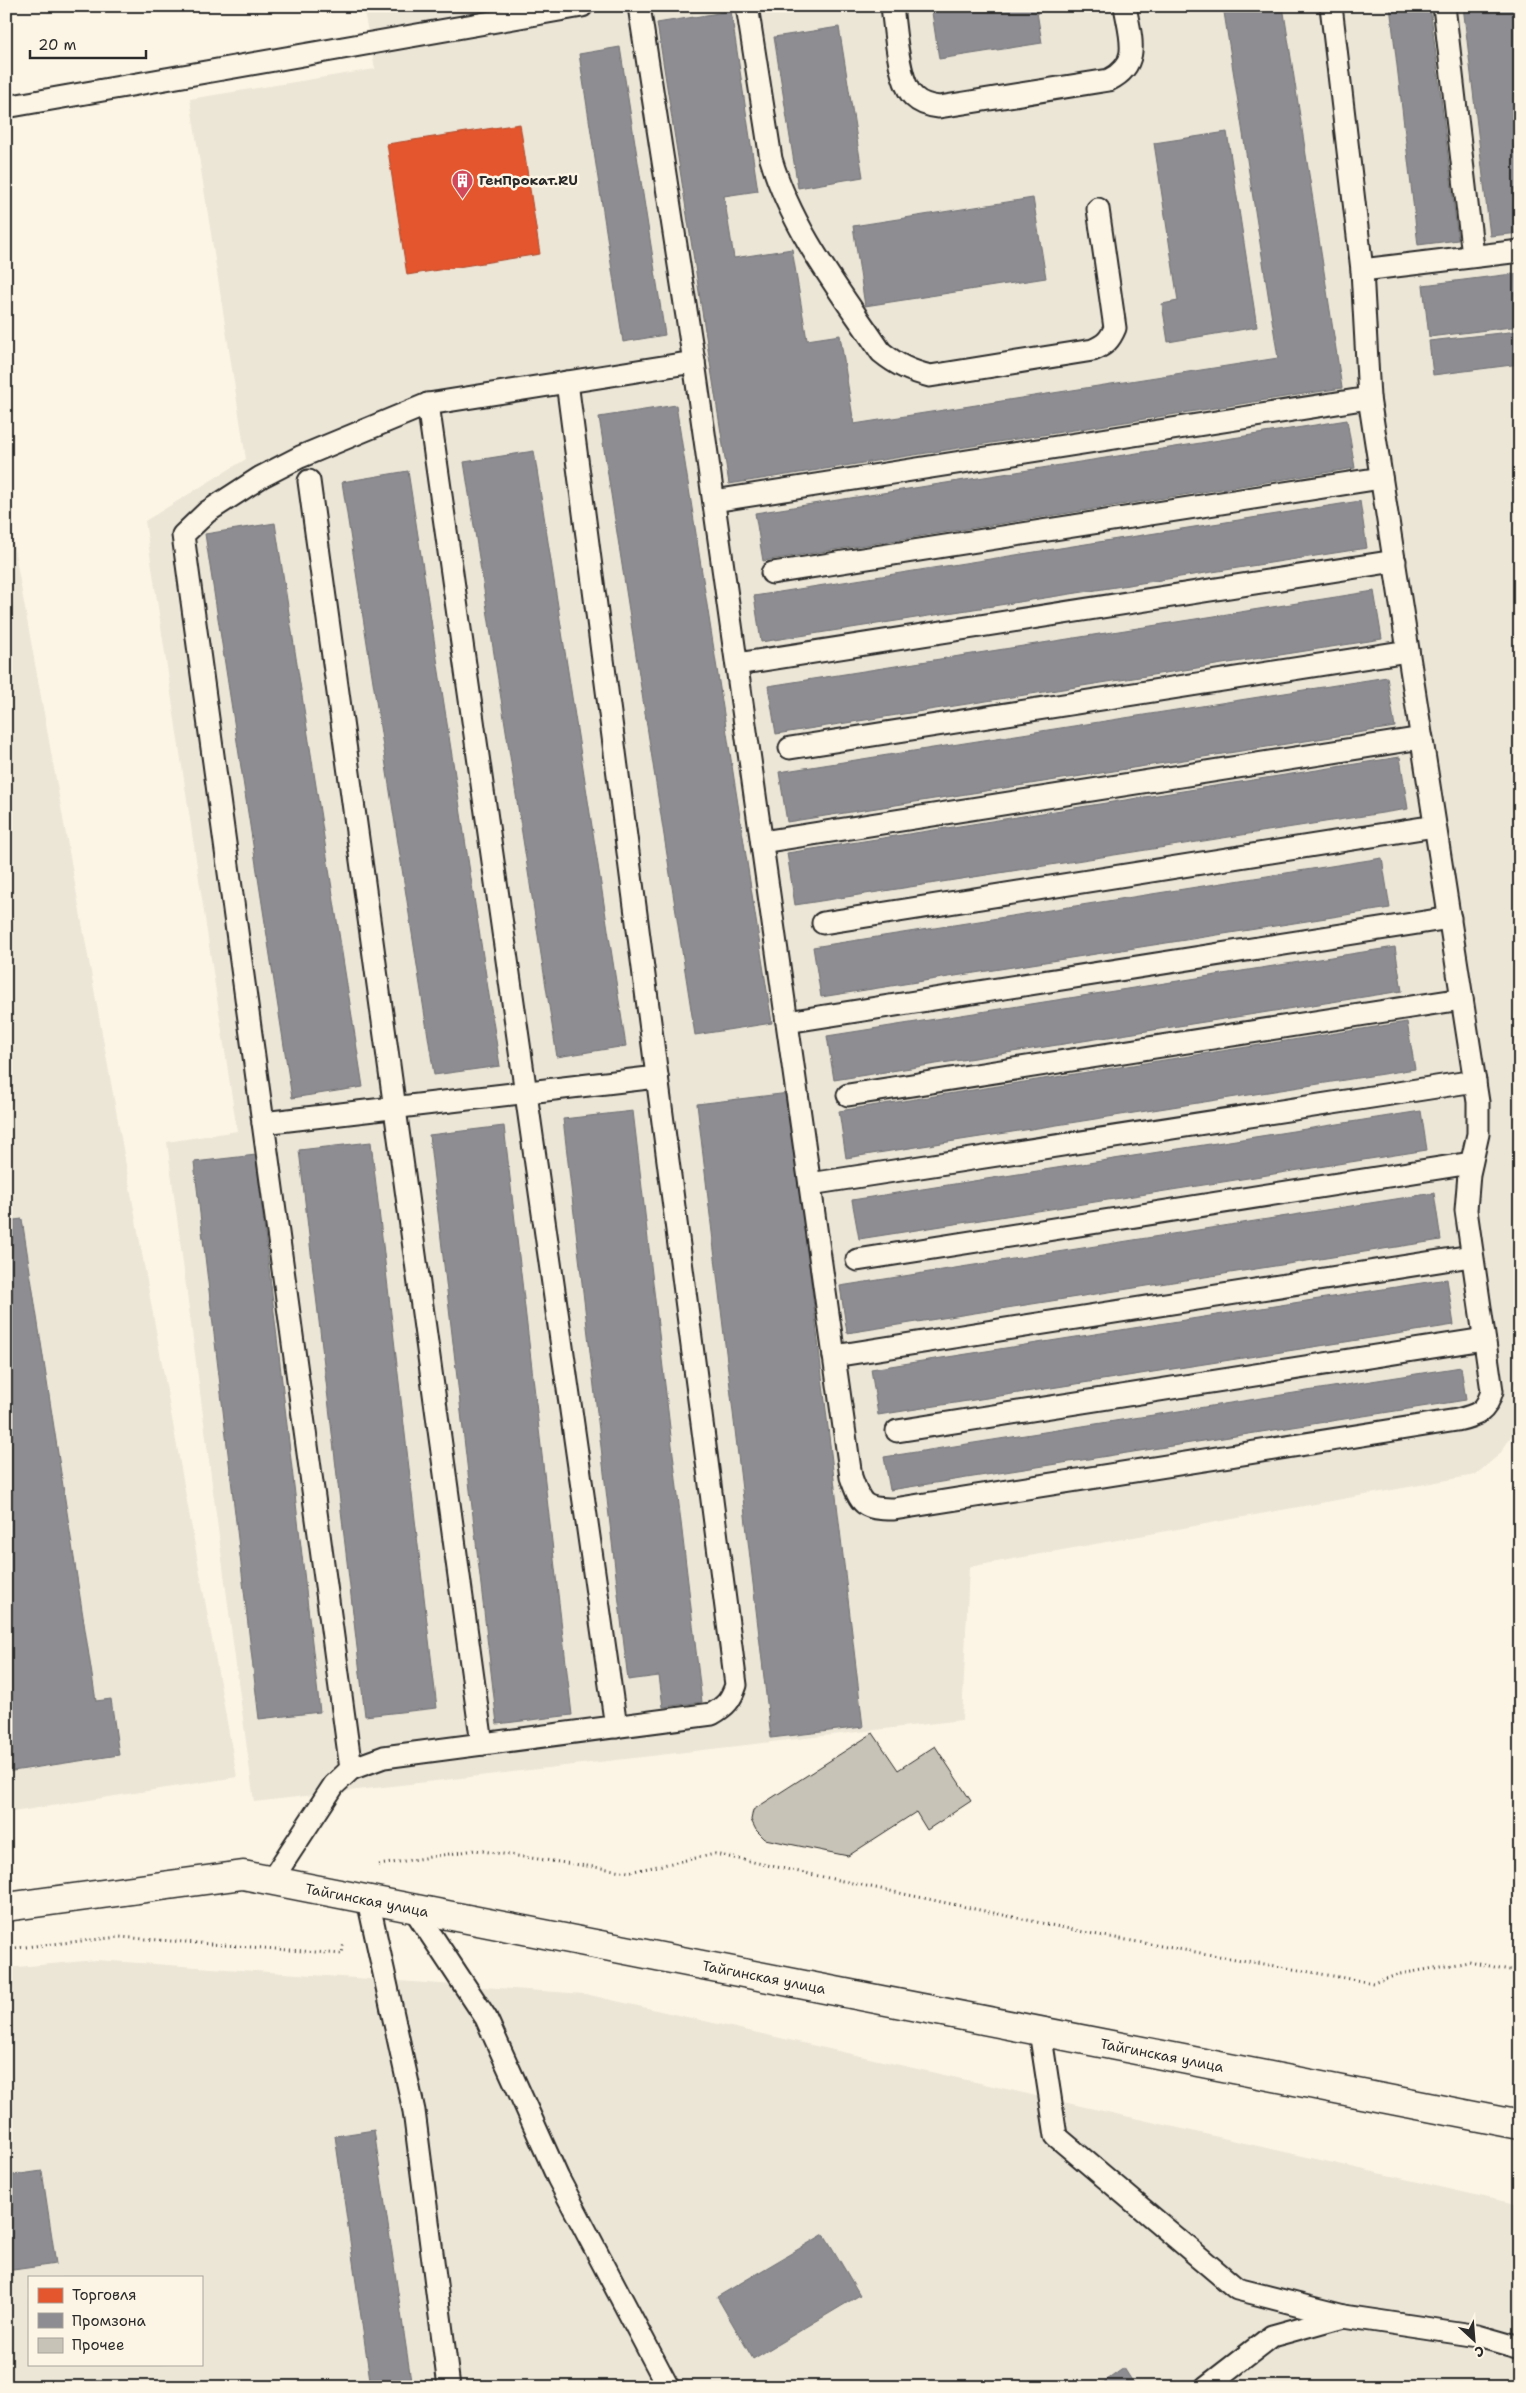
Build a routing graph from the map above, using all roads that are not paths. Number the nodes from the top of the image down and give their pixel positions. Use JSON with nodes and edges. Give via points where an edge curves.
{"nodes":[{"id":1,"x":582,"y":6,"type":"edge"},
{"id":2,"x":639,"y":6,"type":"edge"},
{"id":3,"x":746,"y":6,"type":"edge"},
{"id":4,"x":892,"y":6,"type":"edge"},
{"id":5,"x":1125,"y":6,"type":"edge"},
{"id":6,"x":1331,"y":6,"type":"edge"},
{"id":7,"x":1444,"y":6,"type":"edge"},
{"id":8,"x":496,"y":14,"type":"edge"},
{"id":9,"x":6,"y":107,"type":"edge"},
{"id":10,"x":1098,"y":209,"type":"dead end"},
{"id":11,"x":1520,"y":251,"type":"edge"},
{"id":12,"x":1474,"y":256,"type":"junction"},
{"id":13,"x":1362,"y":270,"type":"junction"},
{"id":14,"x":694,"y":362,"type":"junction"},
{"id":15,"x":567,"y":382,"type":"junction"},
{"id":16,"x":1369,"y":398,"type":"junction"},
{"id":17,"x":428,"y":404,"type":"junction"},
{"id":18,"x":1382,"y":478,"type":"junction"},
{"id":19,"x":309,"y":481,"type":"dead end"},
{"id":20,"x":714,"y":501,"type":"junction"},
{"id":21,"x":1394,"y":561,"type":"junction"},
{"id":22,"x":772,"y":573,"type":"dead end"},
{"id":23,"x":1408,"y":651,"type":"junction"},
{"id":24,"x":737,"y":664,"type":"junction"},
{"id":25,"x":1422,"y":738,"type":"junction"},
{"id":26,"x":790,"y":748,"type":"dead end"},
{"id":27,"x":1435,"y":826,"type":"junction"},
{"id":28,"x":762,"y":842,"type":"junction"},
{"id":29,"x":1450,"y":918,"type":"junction"},
{"id":30,"x":823,"y":923,"type":"dead end"},
{"id":31,"x":1462,"y":998,"type":"junction"},
{"id":32,"x":787,"y":1022,"type":"junction"},
{"id":33,"x":657,"y":1077,"type":"junction"},
{"id":34,"x":1475,"y":1080,"type":"junction"},
{"id":35,"x":526,"y":1092,"type":"junction"},
{"id":36,"x":848,"y":1095,"type":"dead end"},
{"id":37,"x":395,"y":1108,"type":"junction"},
{"id":38,"x":263,"y":1123,"type":"junction"},
{"id":39,"x":1471,"y":1163,"type":"junction"},
{"id":40,"x":810,"y":1184,"type":"junction"},
{"id":41,"x":1471,"y":1256,"type":"junction"},
{"id":42,"x":857,"y":1260,"type":"dead end"},
{"id":43,"x":1484,"y":1339,"type":"junction"},
{"id":44,"x":834,"y":1356,"type":"junction"},
{"id":45,"x":898,"y":1431,"type":"dead end"},
{"id":46,"x":616,"y":1727,"type":"junction"},
{"id":47,"x":482,"y":1744,"type":"junction"},
{"id":48,"x":351,"y":1769,"type":"junction"},
{"id":49,"x":270,"y":1881,"type":"junction"},
{"id":50,"x":359,"y":1898,"type":"junction"},
{"id":51,"x":6,"y":1907,"type":"edge"},
{"id":52,"x":414,"y":1909,"type":"junction"},
{"id":53,"x":1040,"y":2031,"type":"junction"},
{"id":54,"x":1520,"y":2125,"type":"edge"},
{"id":55,"x":1344,"y":2316,"type":"junction"},
{"id":56,"x":1520,"y":2348,"type":"edge"},
{"id":57,"x":449,"y":2387,"type":"edge"},
{"id":58,"x":668,"y":2387,"type":"edge"},
{"id":59,"x":1206,"y":2387,"type":"edge"}],
"edges":[{"from":1,"to":8,"type":"lane"},
{"from":2,"to":14,"type":"lane"},
{"from":3,"to":10,"type":"lane","via":[[770,159],[778,184],[802,232],[881,352],[895,364],[930,376],[1092,350],[1104,345],[1115,328]]},
{"from":4,"to":5,"type":"lane","via":[[905,84],[913,97],[925,105],[939,107],[1109,80],[1121,75],[1129,63],[1131,48]]},
{"from":6,"to":13,"type":"lane"},
{"from":7,"to":12,"type":"lane"},
{"from":8,"to":9,"type":"lane"},
{"from":11,"to":12,"type":"lane"},
{"from":12,"to":13,"type":"lane"},
{"from":13,"to":16,"type":"lane"},
{"from":14,"to":15,"type":"lane"},
{"from":14,"to":20,"type":"lane"},
{"from":15,"to":17,"type":"lane"},
{"from":15,"to":33,"type":"lane"},
{"from":16,"to":18,"type":"lane"},
{"from":16,"to":20,"type":"lane"},
{"from":17,"to":35,"type":"lane"},
{"from":17,"to":38,"type":"lane","via":[[260,477],[207,512],[183,535]]},
{"from":18,"to":21,"type":"lane"},
{"from":18,"to":22,"type":"lane"},
{"from":19,"to":37,"type":"lane"},
{"from":20,"to":24,"type":"lane"},
{"from":21,"to":23,"type":"lane"},
{"from":21,"to":24,"type":"lane"},
{"from":23,"to":25,"type":"lane"},
{"from":23,"to":26,"type":"lane"},
{"from":24,"to":28,"type":"lane"},
{"from":25,"to":27,"type":"lane"},
{"from":25,"to":28,"type":"lane"},
{"from":27,"to":29,"type":"lane"},
{"from":27,"to":30,"type":"lane"},
{"from":28,"to":32,"type":"lane"},
{"from":29,"to":31,"type":"lane"},
{"from":29,"to":32,"type":"lane"},
{"from":31,"to":34,"type":"lane"},
{"from":31,"to":36,"type":"lane"},
{"from":32,"to":40,"type":"lane"},
{"from":33,"to":35,"type":"lane"},
{"from":33,"to":46,"type":"lane","via":[[736,1685],[725,1707],[712,1714]]},
{"from":34,"to":39,"type":"lane","via":[[1479,1119]]},
{"from":34,"to":40,"type":"lane"},
{"from":35,"to":37,"type":"lane"},
{"from":35,"to":46,"type":"lane"},
{"from":37,"to":38,"type":"lane"},
{"from":37,"to":47,"type":"lane"},
{"from":38,"to":48,"type":"lane"},
{"from":39,"to":41,"type":"lane","via":[[1466,1210]]},
{"from":39,"to":42,"type":"lane"},
{"from":40,"to":44,"type":"lane"},
{"from":41,"to":43,"type":"lane"},
{"from":41,"to":44,"type":"lane"},
{"from":43,"to":44,"type":"lane","via":[[1492,1391],[1489,1403],[1479,1414],[1447,1422],[894,1509],[874,1509],[859,1499],[851,1477]]},
{"from":43,"to":45,"type":"lane"},
{"from":46,"to":47,"type":"lane"},
{"from":47,"to":48,"type":"lane","via":[[384,1757]]},
{"from":48,"to":49,"type":"lane","via":[[334,1785]]},
{"from":49,"to":50,"type":"main road","name":"Тайгинская улица"},
{"from":49,"to":51,"type":"main road","name":"Тайгинская улица","via":[[243,1875]]},
{"from":50,"to":52,"type":"main road","name":"Тайгинская улица"},
{"from":50,"to":57,"type":"lane","via":[[414,2111]]},
{"from":52,"to":53,"type":"main road","name":"Тайгинская улица"},
{"from":52,"to":58,"type":"lane","via":[[486,2018],[558,2178]]},
{"from":53,"to":54,"type":"main road","name":"Тайгинская улица"},
{"from":53,"to":55,"type":"lane","via":[[1056,2136],[1237,2289]]},
{"from":55,"to":56,"type":"lane","via":[[1478,2336]]},
{"from":55,"to":59,"type":"lane","via":[[1272,2336]]}]}
